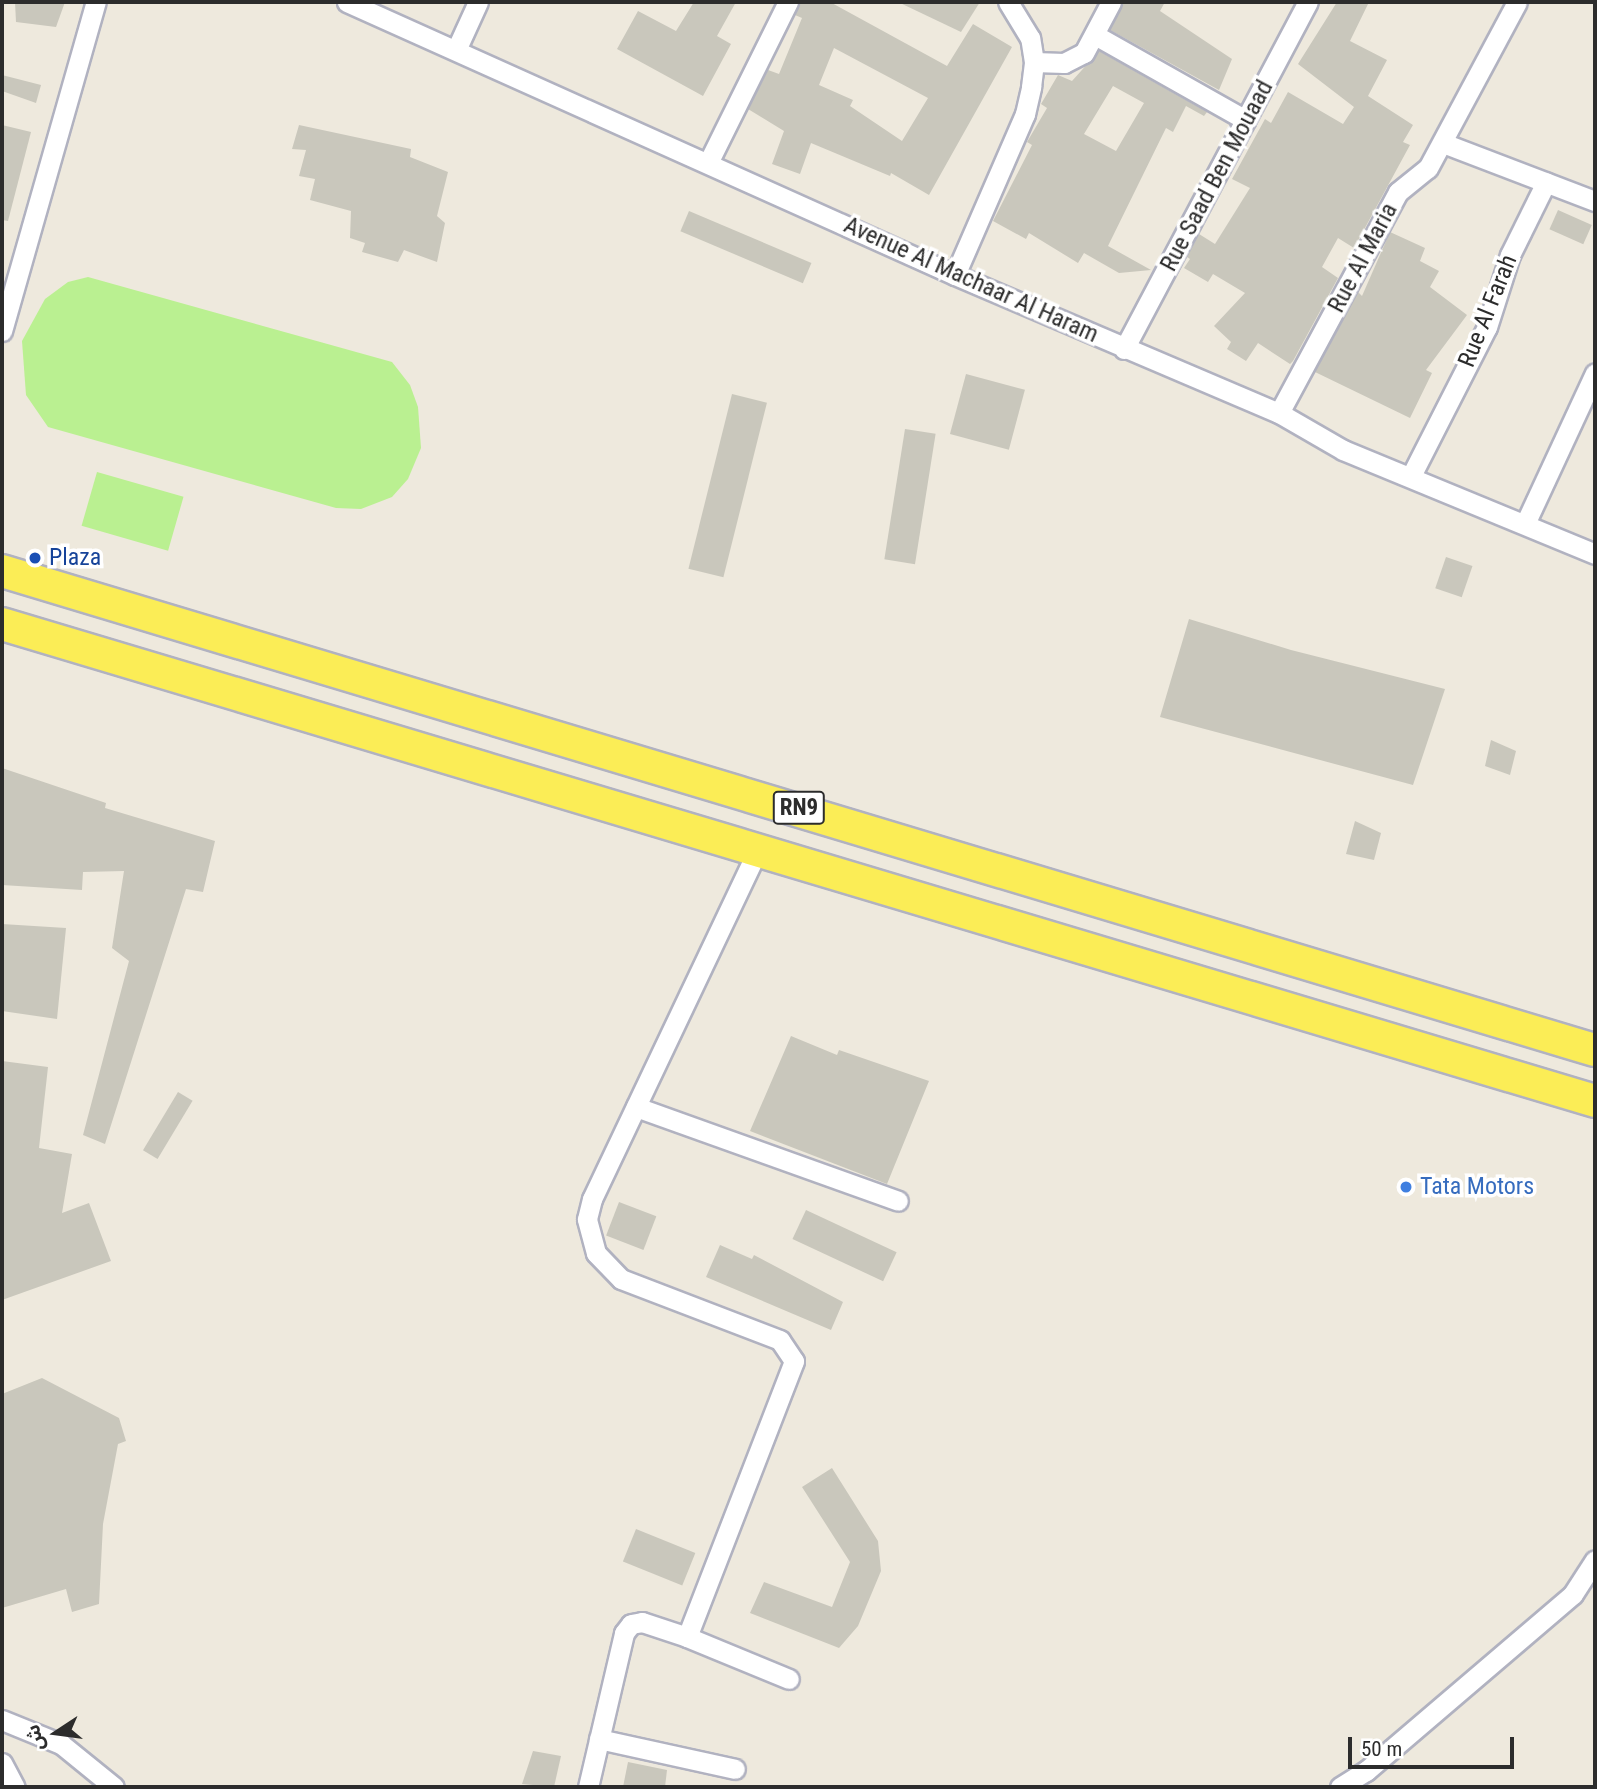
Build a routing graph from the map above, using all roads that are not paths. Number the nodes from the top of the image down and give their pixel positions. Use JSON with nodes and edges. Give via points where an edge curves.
{"nodes":[{"id":1,"x":96,"y":2,"type":"edge"},
{"id":2,"x":347,"y":2,"type":"edge"},
{"id":3,"x":478,"y":2,"type":"edge"},
{"id":4,"x":788,"y":2,"type":"edge"},
{"id":5,"x":1008,"y":2,"type":"edge"},
{"id":6,"x":1111,"y":2,"type":"edge"},
{"id":7,"x":1308,"y":2,"type":"edge"},
{"id":8,"x":1517,"y":2,"type":"edge"},
{"id":9,"x":1095,"y":35,"type":"junction"},
{"id":10,"x":457,"y":48,"type":"junction"},
{"id":11,"x":1034,"y":62,"type":"junction"},
{"id":12,"x":1246,"y":120,"type":"junction"},
{"id":13,"x":1443,"y":143,"type":"junction"},
{"id":14,"x":709,"y":161,"type":"junction"},
{"id":15,"x":1546,"y":182,"type":"junction"},
{"id":16,"x":1595,"y":201,"type":"edge"},
{"id":17,"x":956,"y":275,"type":"junction"},
{"id":18,"x":2,"y":331,"type":"edge"},
{"id":19,"x":1124,"y":349,"type":"junction"},
{"id":20,"x":1595,"y":373,"type":"edge"},
{"id":21,"x":1279,"y":413,"type":"junction"},
{"id":22,"x":1411,"y":477,"type":"junction"},
{"id":23,"x":1525,"y":524,"type":"junction"},
{"id":24,"x":1595,"y":554,"type":"edge"},
{"id":25,"x":2,"y":571,"type":"edge"},
{"id":26,"x":2,"y":624,"type":"edge"},
{"id":27,"x":757,"y":852,"type":"junction"},
{"id":28,"x":1595,"y":1050,"type":"edge"},
{"id":29,"x":1595,"y":1101,"type":"edge"},
{"id":30,"x":636,"y":1107,"type":"junction"},
{"id":31,"x":898,"y":1201,"type":"dead end"},
{"id":32,"x":1595,"y":1560,"type":"edge"},
{"id":33,"x":687,"y":1637,"type":"junction"},
{"id":34,"x":789,"y":1679,"type":"dead end"},
{"id":35,"x":2,"y":1720,"type":"edge"},
{"id":36,"x":599,"y":1739,"type":"junction"},
{"id":37,"x":2,"y":1763,"type":"edge"},
{"id":38,"x":734,"y":1769,"type":"dead end"},
{"id":39,"x":16,"y":1787,"type":"edge"},
{"id":40,"x":114,"y":1787,"type":"edge"},
{"id":41,"x":588,"y":1787,"type":"edge"},
{"id":42,"x":1340,"y":1787,"type":"edge"}],
"edges":[{"from":1,"to":18,"type":"street"},
{"from":2,"to":10,"type":"street","name":"Avenue Al Machaar Al Haram"},
{"from":3,"to":10,"type":"street"},
{"from":4,"to":14,"type":"street"},
{"from":5,"to":11,"type":"street","via":[[1030,38]]},
{"from":6,"to":9,"type":"street"},
{"from":7,"to":12,"type":"street","name":"Rue Saad Ben Mouaad"},
{"from":8,"to":13,"type":"street","name":"Rue Al Maria"},
{"from":9,"to":11,"type":"street","via":[[1074,61]]},
{"from":9,"to":12,"type":"street"},
{"from":10,"to":14,"type":"street","name":"Avenue Al Machaar Al Haram"},
{"from":11,"to":17,"type":"street","via":[[1025,114]]},
{"from":12,"to":19,"type":"street","name":"Rue Saad Ben Mouaad"},
{"from":13,"to":15,"type":"street"},
{"from":13,"to":21,"type":"street","name":"Rue Al Maria","via":[[1428,168],[1398,192]]},
{"from":14,"to":17,"type":"street","name":"Avenue Al Machaar Al Haram"},
{"from":15,"to":16,"type":"street"},
{"from":15,"to":22,"type":"street","name":"Rue Al Farah","via":[[1510,255],[1487,327]]},
{"from":17,"to":19,"type":"street","name":"Avenue Al Machaar Al Haram"},
{"from":19,"to":21,"type":"street","name":"Avenue Al Machaar Al Haram"},
{"from":20,"to":23,"type":"street"},
{"from":21,"to":22,"type":"street","name":"Avenue Al Machaar Al Haram","via":[[1343,450]]},
{"from":22,"to":23,"type":"street","name":"Avenue Al Machaar Al Haram"},
{"from":23,"to":24,"type":"street","name":"Avenue Al Machaar Al Haram"},
{"from":25,"to":28,"type":"main road","number":"RN9"},
{"from":26,"to":27,"type":"main road","number":"RN9"},
{"from":27,"to":29,"type":"main road","number":"RN9"},
{"from":27,"to":30,"type":"street"},
{"from":30,"to":31,"type":"street"},
{"from":30,"to":33,"type":"street","via":[[592,1199],[587,1219],[596,1253],[621,1279],[780,1340],[794,1361]]},
{"from":32,"to":42,"type":"street","via":[[1573,1594],[1366,1771]]},
{"from":33,"to":34,"type":"street"},
{"from":33,"to":36,"type":"street","via":[[642,1622],[631,1624],[624,1633]]},
{"from":35,"to":40,"type":"street","via":[[61,1744]]},
{"from":36,"to":38,"type":"street"},
{"from":36,"to":41,"type":"street"},
{"from":37,"to":39,"type":"street"}]}
